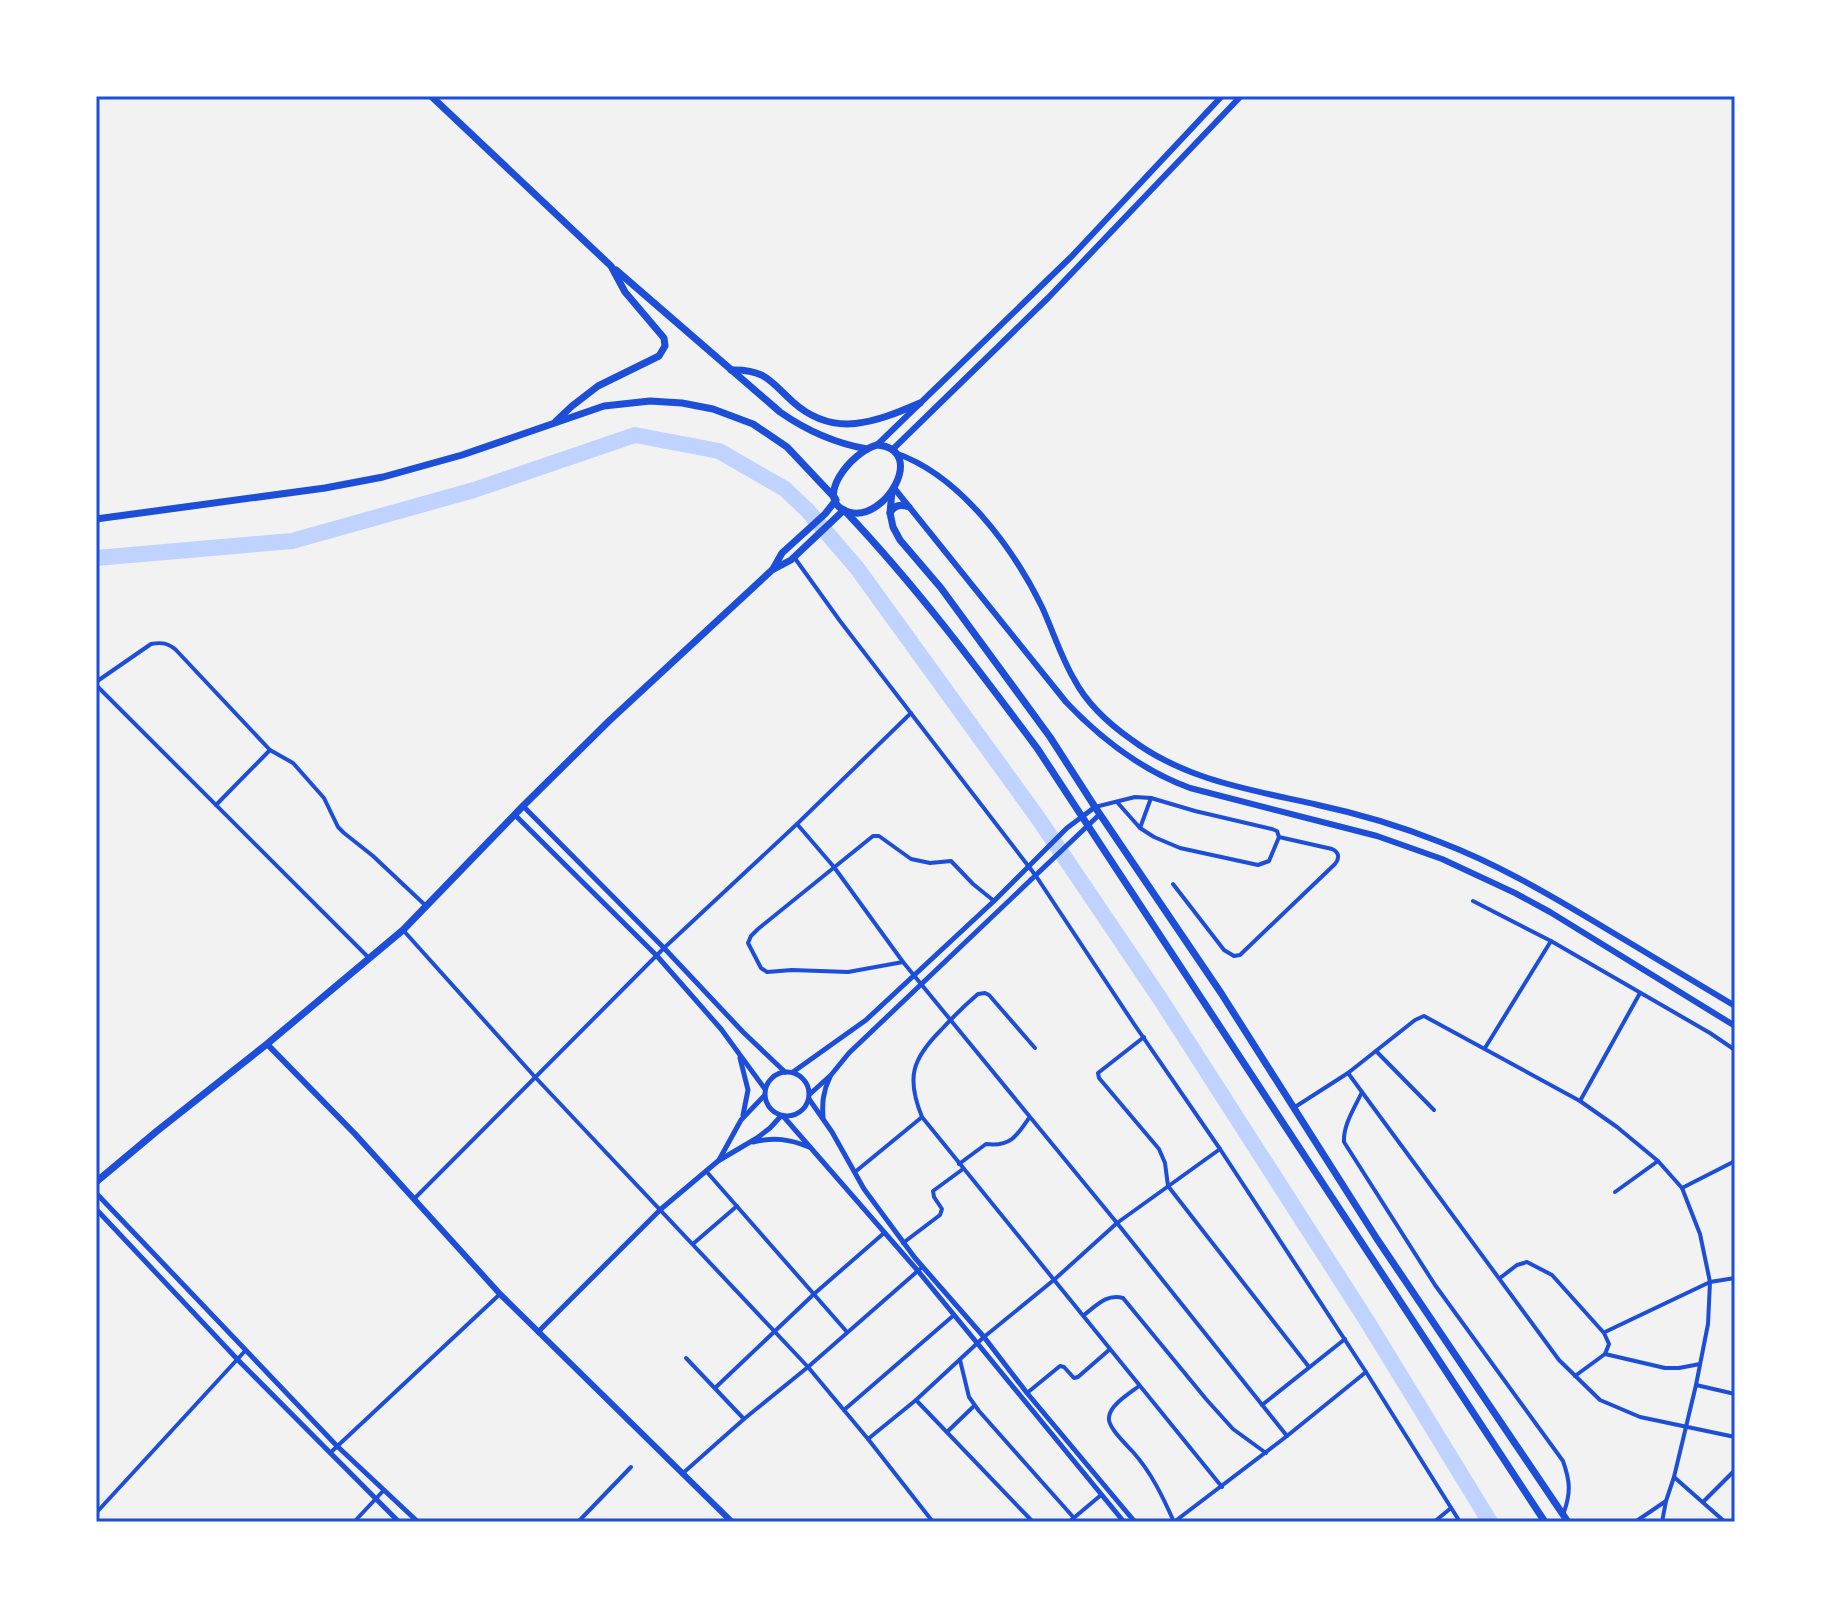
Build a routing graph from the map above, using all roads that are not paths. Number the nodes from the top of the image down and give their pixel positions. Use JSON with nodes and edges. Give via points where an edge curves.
{"nodes":[{"id":1,"x":431,"y":96,"type":"edge"},
{"id":2,"x":1222,"y":96,"type":"edge"},
{"id":3,"x":1241,"y":96,"type":"edge"},
{"id":4,"x":611,"y":266,"type":"junction"},
{"id":5,"x":731,"y":370,"type":"junction"},
{"id":6,"x":920,"y":403,"type":"junction"},
{"id":7,"x":554,"y":423,"type":"junction"},
{"id":8,"x":877,"y":445,"type":"junction"},
{"id":9,"x":867,"y":449,"type":"junction"},
{"id":10,"x":894,"y":452,"type":"junction"},
{"id":11,"x":893,"y":489,"type":"junction"},
{"id":12,"x":836,"y":499,"type":"junction"},
{"id":13,"x":909,"y":507,"type":"junction"},
{"id":14,"x":844,"y":510,"type":"junction"},
{"id":15,"x":890,"y":513,"type":"junction"},
{"id":16,"x":96,"y":519,"type":"edge"},
{"id":17,"x":794,"y":557,"type":"junction"},
{"id":18,"x":772,"y":570,"type":"junction"},
{"id":19,"x":96,"y":684,"type":"edge"},
{"id":20,"x":911,"y":713,"type":"junction"},
{"id":21,"x":270,"y":750,"type":"junction"},
{"id":22,"x":1151,"y":798,"type":"junction"},
{"id":23,"x":1117,"y":802,"type":"junction"},
{"id":24,"x":1109,"y":805,"type":"junction"},
{"id":25,"x":215,"y":806,"type":"junction"},
{"id":26,"x":523,"y":806,"type":"junction"},
{"id":27,"x":1097,"y":810,"type":"junction"},
{"id":28,"x":515,"y":815,"type":"junction"},
{"id":29,"x":1082,"y":816,"type":"junction"},
{"id":30,"x":797,"y":824,"type":"junction"},
{"id":31,"x":1088,"y":825,"type":"junction"},
{"id":32,"x":1140,"y":828,"type":"junction"},
{"id":33,"x":1279,"y":837,"type":"junction"},
{"id":34,"x":834,"y":867,"type":"junction"},
{"id":35,"x":1028,"y":867,"type":"junction"},
{"id":36,"x":1036,"y":876,"type":"junction"},
{"id":37,"x":1173,"y":884,"type":"dead end"},
{"id":38,"x":994,"y":901,"type":"junction"},
{"id":39,"x":1473,"y":901,"type":"dead end"},
{"id":40,"x":427,"y":906,"type":"junction"},
{"id":41,"x":403,"y":930,"type":"junction"},
{"id":42,"x":1551,"y":941,"type":"junction"},
{"id":43,"x":664,"y":948,"type":"junction"},
{"id":44,"x":657,"y":956,"type":"junction"},
{"id":45,"x":369,"y":958,"type":"junction"},
{"id":46,"x":903,"y":962,"type":"junction"},
{"id":47,"x":915,"y":976,"type":"junction"},
{"id":48,"x":921,"y":984,"type":"junction"},
{"id":49,"x":1640,"y":993,"type":"junction"},
{"id":50,"x":1735,"y":1006,"type":"edge"},
{"id":51,"x":950,"y":1020,"type":"junction"},
{"id":52,"x":1735,"y":1026,"type":"edge"},
{"id":53,"x":1144,"y":1037,"type":"junction"},
{"id":54,"x":267,"y":1044,"type":"junction"},
{"id":55,"x":1035,"y":1048,"type":"dead end"},
{"id":56,"x":1485,"y":1048,"type":"junction"},
{"id":57,"x":1735,"y":1050,"type":"edge"},
{"id":58,"x":1376,"y":1051,"type":"junction"},
{"id":59,"x":738,"y":1054,"type":"junction"},
{"id":60,"x":789,"y":1072,"type":"junction"},
{"id":61,"x":1348,"y":1073,"type":"junction"},
{"id":62,"x":831,"y":1075,"type":"junction"},
{"id":63,"x":535,"y":1077,"type":"junction"},
{"id":64,"x":765,"y":1092,"type":"junction"},
{"id":65,"x":1362,"y":1092,"type":"junction"},
{"id":66,"x":809,"y":1096,"type":"junction"},
{"id":67,"x":1580,"y":1101,"type":"junction"},
{"id":68,"x":1293,"y":1109,"type":"junction"},
{"id":69,"x":1434,"y":1110,"type":"dead end"},
{"id":70,"x":782,"y":1116,"type":"junction"},
{"id":71,"x":922,"y":1117,"type":"junction"},
{"id":72,"x":1029,"y":1118,"type":"junction"},
{"id":73,"x":823,"y":1119,"type":"junction"},
{"id":74,"x":741,"y":1120,"type":"junction"},
{"id":75,"x":749,"y":1143,"type":"junction"},
{"id":76,"x":811,"y":1148,"type":"junction"},
{"id":77,"x":1220,"y":1149,"type":"junction"},
{"id":78,"x":718,"y":1161,"type":"junction"},
{"id":79,"x":1658,"y":1161,"type":"junction"},
{"id":80,"x":1735,"y":1161,"type":"edge"},
{"id":81,"x":961,"y":1166,"type":"junction"},
{"id":82,"x":706,"y":1171,"type":"junction"},
{"id":83,"x":855,"y":1172,"type":"junction"},
{"id":84,"x":96,"y":1182,"type":"edge"},
{"id":85,"x":1168,"y":1186,"type":"junction"},
{"id":86,"x":1682,"y":1188,"type":"junction"},
{"id":87,"x":1615,"y":1192,"type":"dead end"},
{"id":88,"x":96,"y":1193,"type":"edge"},
{"id":89,"x":414,"y":1199,"type":"junction"},
{"id":90,"x":737,"y":1206,"type":"junction"},
{"id":91,"x":96,"y":1209,"type":"edge"},
{"id":92,"x":661,"y":1209,"type":"junction"},
{"id":93,"x":1117,"y":1223,"type":"junction"},
{"id":94,"x":884,"y":1232,"type":"junction"},
{"id":95,"x":694,"y":1243,"type":"junction"},
{"id":96,"x":903,"y":1243,"type":"junction"},
{"id":97,"x":920,"y":1269,"type":"junction"},
{"id":98,"x":1500,"y":1278,"type":"junction"},
{"id":99,"x":1735,"y":1278,"type":"edge"},
{"id":100,"x":1055,"y":1279,"type":"junction"},
{"id":101,"x":1710,"y":1282,"type":"junction"},
{"id":102,"x":500,"y":1294,"type":"junction"},
{"id":103,"x":814,"y":1294,"type":"junction"},
{"id":104,"x":954,"y":1314,"type":"junction"},
{"id":105,"x":1083,"y":1315,"type":"junction"},
{"id":106,"x":775,"y":1331,"type":"junction"},
{"id":107,"x":538,"y":1332,"type":"junction"},
{"id":108,"x":847,"y":1332,"type":"junction"},
{"id":109,"x":1604,"y":1333,"type":"junction"},
{"id":110,"x":984,"y":1337,"type":"junction"},
{"id":111,"x":1345,"y":1339,"type":"junction"},
{"id":112,"x":977,"y":1345,"type":"junction"},
{"id":113,"x":1109,"y":1350,"type":"junction"},
{"id":114,"x":245,"y":1351,"type":"junction"},
{"id":115,"x":1605,"y":1354,"type":"junction"},
{"id":116,"x":686,"y":1358,"type":"dead end"},
{"id":117,"x":238,"y":1360,"type":"junction"},
{"id":118,"x":960,"y":1360,"type":"junction"},
{"id":119,"x":1700,"y":1364,"type":"junction"},
{"id":120,"x":808,"y":1367,"type":"junction"},
{"id":121,"x":1309,"y":1367,"type":"junction"},
{"id":122,"x":1366,"y":1372,"type":"junction"},
{"id":123,"x":1575,"y":1376,"type":"junction"},
{"id":124,"x":1696,"y":1385,"type":"junction"},
{"id":125,"x":1139,"y":1386,"type":"junction"},
{"id":126,"x":715,"y":1388,"type":"junction"},
{"id":127,"x":1027,"y":1393,"type":"junction"},
{"id":128,"x":1735,"y":1394,"type":"edge"},
{"id":129,"x":916,"y":1400,"type":"junction"},
{"id":130,"x":974,"y":1405,"type":"junction"},
{"id":131,"x":1262,"y":1405,"type":"junction"},
{"id":132,"x":844,"y":1410,"type":"junction"},
{"id":133,"x":744,"y":1419,"type":"junction"},
{"id":134,"x":1685,"y":1426,"type":"junction"},
{"id":135,"x":947,"y":1432,"type":"junction"},
{"id":136,"x":1287,"y":1436,"type":"junction"},
{"id":137,"x":1735,"y":1437,"type":"edge"},
{"id":138,"x":868,"y":1439,"type":"junction"},
{"id":139,"x":337,"y":1446,"type":"junction"},
{"id":140,"x":330,"y":1453,"type":"junction"},
{"id":141,"x":1266,"y":1453,"type":"junction"},
{"id":142,"x":631,"y":1467,"type":"dead end"},
{"id":143,"x":1735,"y":1470,"type":"edge"},
{"id":144,"x":682,"y":1474,"type":"junction"},
{"id":145,"x":1674,"y":1477,"type":"junction"},
{"id":146,"x":1222,"y":1487,"type":"junction"},
{"id":147,"x":384,"y":1490,"type":"junction"},
{"id":148,"x":1105,"y":1493,"type":"junction"},
{"id":149,"x":376,"y":1499,"type":"junction"},
{"id":150,"x":1666,"y":1501,"type":"junction"},
{"id":151,"x":1703,"y":1502,"type":"junction"},
{"id":152,"x":1452,"y":1508,"type":"junction"},
{"id":153,"x":96,"y":1513,"type":"edge"},
{"id":154,"x":1565,"y":1518,"type":"edge"},
{"id":155,"x":1072,"y":1520,"type":"edge"},
{"id":156,"x":354,"y":1522,"type":"edge"},
{"id":157,"x":399,"y":1522,"type":"edge"},
{"id":158,"x":418,"y":1522,"type":"edge"},
{"id":159,"x":578,"y":1522,"type":"edge"},
{"id":160,"x":732,"y":1522,"type":"edge"},
{"id":161,"x":933,"y":1522,"type":"edge"},
{"id":162,"x":1033,"y":1522,"type":"edge"},
{"id":163,"x":1124,"y":1522,"type":"edge"},
{"id":164,"x":1135,"y":1522,"type":"edge"},
{"id":165,"x":1174,"y":1522,"type":"edge"},
{"id":166,"x":1434,"y":1522,"type":"edge"},
{"id":167,"x":1460,"y":1522,"type":"edge"},
{"id":168,"x":1545,"y":1522,"type":"edge"},
{"id":169,"x":1635,"y":1522,"type":"edge"},
{"id":170,"x":1662,"y":1522,"type":"edge"},
{"id":171,"x":1725,"y":1522,"type":"edge"}],
"edges":[{"from":1,"to":4,"type":"highway"},
{"from":2,"to":6,"type":"main road","via":[[1071,257]]},
{"from":3,"to":10,"type":"main road"},
{"from":4,"to":5,"type":"highway"},
{"from":4,"to":7,"type":"highway","via":[[625,292],[662,334],[664,350],[598,386]]},
{"from":5,"to":6,"type":"highway","via":[[761,374],[799,407],[846,425],[890,417]]},
{"from":5,"to":9,"type":"highway","via":[[802,427]]},
{"from":6,"to":8,"type":"main road"},
{"from":7,"to":12,"type":"highway","via":[[635,402],[713,409],[776,438]]},
{"from":7,"to":16,"type":"highway","via":[[368,480]]},
{"from":8,"to":9,"type":"highway"},
{"from":8,"to":10,"type":"highway"},
{"from":9,"to":12,"type":"highway","via":[[841,471]]},
{"from":10,"to":11,"type":"highway","via":[[901,468]]},
{"from":10,"to":50,"type":"main road","via":[[931,470],[989,526],[1032,589],[1082,692],[1145,750],[1207,779],[1363,816],[1481,859]]},
{"from":11,"to":13,"type":"main road"},
{"from":11,"to":14,"type":"highway","via":[[869,509]]},
{"from":11,"to":15,"type":"highway"},
{"from":12,"to":14,"type":"highway"},
{"from":12,"to":18,"type":"highway"},
{"from":13,"to":15,"type":"highway","via":[[896,506]]},
{"from":13,"to":52,"type":"main road","via":[[1066,702],[1140,765],[1190,788],[1377,836],[1479,875],[1550,912]]},
{"from":14,"to":17,"type":"highway"},
{"from":14,"to":29,"type":"highway","via":[[949,631]]},
{"from":15,"to":27,"type":"highway","via":[[900,540],[1041,724]]},
{"from":17,"to":18,"type":"highway"},
{"from":17,"to":20,"type":"street"},
{"from":18,"to":26,"type":"highway"},
{"from":19,"to":21,"type":"street","via":[[151,644],[169,644]]},
{"from":19,"to":25,"type":"street"},
{"from":20,"to":30,"type":"street"},
{"from":20,"to":35,"type":"street"},
{"from":21,"to":25,"type":"street"},
{"from":21,"to":40,"type":"street","via":[[293,763],[324,798],[338,827]]},
{"from":22,"to":23,"type":"street"},
{"from":22,"to":32,"type":"street"},
{"from":22,"to":33,"type":"street","via":[[1275,830]]},
{"from":23,"to":24,"type":"street"},
{"from":23,"to":32,"type":"street"},
{"from":24,"to":27,"type":"street"},
{"from":24,"to":27,"type":"street"},
{"from":25,"to":45,"type":"street"},
{"from":26,"to":28,"type":"highway"},
{"from":26,"to":43,"type":"street"},
{"from":27,"to":29,"type":"street"},
{"from":27,"to":31,"type":"street"},
{"from":27,"to":68,"type":"highway"},
{"from":28,"to":40,"type":"highway"},
{"from":28,"to":44,"type":"street"},
{"from":29,"to":31,"type":"highway"},
{"from":29,"to":35,"type":"street"},
{"from":30,"to":34,"type":"street"},
{"from":30,"to":43,"type":"street"},
{"from":31,"to":36,"type":"street"},
{"from":31,"to":168,"type":"highway"},
{"from":32,"to":33,"type":"street","via":[[1180,848],[1258,865],[1269,861]]},
{"from":33,"to":37,"type":"street","via":[[1332,849],[1338,860],[1240,955],[1224,950]]},
{"from":34,"to":38,"type":"street","via":[[879,836],[911,859],[951,861]]},
{"from":34,"to":46,"type":"street"},
{"from":34,"to":46,"type":"street","via":[[751,936],[748,943],[761,968],[848,972]]},
{"from":35,"to":36,"type":"street"},
{"from":35,"to":38,"type":"street"},
{"from":36,"to":48,"type":"street"},
{"from":36,"to":53,"type":"street"},
{"from":38,"to":47,"type":"street"},
{"from":39,"to":42,"type":"street"},
{"from":40,"to":41,"type":"highway"},
{"from":41,"to":45,"type":"highway"},
{"from":41,"to":63,"type":"street"},
{"from":42,"to":49,"type":"street"},
{"from":42,"to":56,"type":"street"},
{"from":43,"to":44,"type":"street"},
{"from":43,"to":60,"type":"street"},
{"from":44,"to":59,"type":"street"},
{"from":44,"to":63,"type":"street"},
{"from":45,"to":54,"type":"highway"},
{"from":46,"to":47,"type":"street"},
{"from":47,"to":48,"type":"street"},
{"from":47,"to":60,"type":"street","via":[[866,1020]]},
{"from":48,"to":51,"type":"street"},
{"from":48,"to":62,"type":"street"},
{"from":49,"to":57,"type":"street"},
{"from":49,"to":67,"type":"street"},
{"from":51,"to":55,"type":"street","via":[[985,993]]},
{"from":51,"to":71,"type":"street","via":[[927,1043],[914,1068],[914,1097]]},
{"from":51,"to":72,"type":"street"},
{"from":53,"to":77,"type":"street"},
{"from":53,"to":85,"type":"street","via":[[1098,1075],[1159,1149]]},
{"from":54,"to":84,"type":"highway"},
{"from":54,"to":89,"type":"main road"},
{"from":56,"to":58,"type":"street","via":[[1424,1016]]},
{"from":56,"to":67,"type":"street"},
{"from":58,"to":61,"type":"street"},
{"from":58,"to":69,"type":"street"},
{"from":59,"to":64,"type":"street"},
{"from":59,"to":74,"type":"street","via":[[748,1090]]},
{"from":60,"to":64,"type":"street","via":[[772,1077]]},
{"from":60,"to":66,"type":"street","via":[[805,1080]]},
{"from":61,"to":65,"type":"street"},
{"from":61,"to":68,"type":"street"},
{"from":62,"to":66,"type":"street"},
{"from":62,"to":73,"type":"street","via":[[822,1099]]},
{"from":63,"to":89,"type":"street"},
{"from":63,"to":92,"type":"street"},
{"from":64,"to":70,"type":"street","via":[[770,1108]]},
{"from":64,"to":74,"type":"street"},
{"from":65,"to":98,"type":"street"},
{"from":65,"to":154,"type":"street","via":[[1344,1142],[1435,1285],[1563,1461],[1570,1496]]},
{"from":66,"to":70,"type":"street","via":[[803,1110]]},
{"from":66,"to":73,"type":"street"},
{"from":67,"to":79,"type":"street"},
{"from":68,"to":154,"type":"highway"},
{"from":70,"to":75,"type":"street"},
{"from":70,"to":76,"type":"street"},
{"from":71,"to":81,"type":"street"},
{"from":71,"to":83,"type":"street"},
{"from":72,"to":81,"type":"street","via":[[1017,1136],[998,1146],[986,1144]]},
{"from":72,"to":93,"type":"street"},
{"from":73,"to":83,"type":"street"},
{"from":74,"to":78,"type":"street"},
{"from":75,"to":76,"type":"street","via":[[777,1138]]},
{"from":75,"to":78,"type":"street"},
{"from":76,"to":94,"type":"street"},
{"from":77,"to":85,"type":"street"},
{"from":77,"to":111,"type":"street"},
{"from":78,"to":82,"type":"street"},
{"from":79,"to":86,"type":"street"},
{"from":79,"to":87,"type":"street"},
{"from":80,"to":86,"type":"street"},
{"from":81,"to":96,"type":"street","via":[[933,1191],[942,1212]]},
{"from":81,"to":100,"type":"street"},
{"from":82,"to":90,"type":"street"},
{"from":82,"to":92,"type":"street"},
{"from":83,"to":96,"type":"street"},
{"from":85,"to":93,"type":"street"},
{"from":85,"to":121,"type":"street"},
{"from":86,"to":101,"type":"street","via":[[1700,1234]]},
{"from":88,"to":114,"type":"street"},
{"from":89,"to":102,"type":"main road"},
{"from":90,"to":95,"type":"street"},
{"from":90,"to":103,"type":"street"},
{"from":91,"to":117,"type":"street"},
{"from":92,"to":95,"type":"street"},
{"from":92,"to":107,"type":"street"},
{"from":93,"to":100,"type":"street"},
{"from":93,"to":131,"type":"street"},
{"from":94,"to":97,"type":"street"},
{"from":94,"to":103,"type":"street"},
{"from":95,"to":106,"type":"street"},
{"from":96,"to":97,"type":"street"},
{"from":97,"to":104,"type":"street"},
{"from":97,"to":108,"type":"street"},
{"from":97,"to":110,"type":"street"},
{"from":98,"to":109,"type":"street","via":[[1527,1262],[1538,1267],[1552,1275]]},
{"from":98,"to":123,"type":"street"},
{"from":99,"to":101,"type":"street"},
{"from":100,"to":105,"type":"street"},
{"from":100,"to":110,"type":"street"},
{"from":101,"to":109,"type":"street"},
{"from":101,"to":119,"type":"street"},
{"from":102,"to":107,"type":"main road"},
{"from":102,"to":139,"type":"street"},
{"from":103,"to":106,"type":"street"},
{"from":103,"to":108,"type":"street"},
{"from":104,"to":112,"type":"street"},
{"from":104,"to":132,"type":"street"},
{"from":105,"to":113,"type":"street"},
{"from":105,"to":141,"type":"street","via":[[1108,1297],[1123,1298],[1233,1429]]},
{"from":106,"to":120,"type":"street"},
{"from":106,"to":126,"type":"street"},
{"from":107,"to":144,"type":"main road"},
{"from":108,"to":120,"type":"street"},
{"from":109,"to":115,"type":"street","via":[[1609,1344]]},
{"from":110,"to":112,"type":"street"},
{"from":110,"to":127,"type":"street"},
{"from":111,"to":121,"type":"street"},
{"from":111,"to":122,"type":"street"},
{"from":112,"to":118,"type":"street"},
{"from":112,"to":148,"type":"street"},
{"from":113,"to":125,"type":"street"},
{"from":113,"to":127,"type":"street","via":[[1078,1377],[1060,1366]]},
{"from":114,"to":117,"type":"street"},
{"from":114,"to":139,"type":"street"},
{"from":115,"to":119,"type":"street","via":[[1665,1368]]},
{"from":115,"to":123,"type":"street"},
{"from":116,"to":126,"type":"street"},
{"from":117,"to":140,"type":"street"},
{"from":117,"to":153,"type":"street"},
{"from":118,"to":129,"type":"street"},
{"from":118,"to":130,"type":"street"},
{"from":119,"to":124,"type":"street"},
{"from":120,"to":132,"type":"street"},
{"from":120,"to":133,"type":"street"},
{"from":121,"to":131,"type":"street"},
{"from":122,"to":136,"type":"street"},
{"from":122,"to":152,"type":"street"},
{"from":123,"to":134,"type":"street","via":[[1600,1400],[1640,1417]]},
{"from":124,"to":128,"type":"street"},
{"from":124,"to":134,"type":"street"},
{"from":125,"to":146,"type":"street"},
{"from":125,"to":165,"type":"street","via":[[1115,1406],[1109,1422],[1142,1462]]},
{"from":126,"to":133,"type":"street"},
{"from":127,"to":148,"type":"street"},
{"from":129,"to":135,"type":"street"},
{"from":129,"to":138,"type":"street"},
{"from":130,"to":135,"type":"street"},
{"from":130,"to":155,"type":"street"},
{"from":131,"to":136,"type":"street"},
{"from":132,"to":138,"type":"street"},
{"from":133,"to":144,"type":"street"},
{"from":134,"to":137,"type":"street"},
{"from":134,"to":145,"type":"street"},
{"from":135,"to":162,"type":"street"},
{"from":136,"to":141,"type":"street"},
{"from":138,"to":161,"type":"street"},
{"from":139,"to":140,"type":"street"},
{"from":139,"to":147,"type":"street"},
{"from":140,"to":149,"type":"street"},
{"from":141,"to":146,"type":"street"},
{"from":142,"to":159,"type":"street"},
{"from":143,"to":151,"type":"street"},
{"from":144,"to":160,"type":"main road"},
{"from":145,"to":150,"type":"street"},
{"from":145,"to":151,"type":"street"},
{"from":146,"to":165,"type":"street"},
{"from":147,"to":149,"type":"street"},
{"from":147,"to":158,"type":"street"},
{"from":148,"to":155,"type":"street"},
{"from":148,"to":163,"type":"street"},
{"from":148,"to":164,"type":"street"},
{"from":149,"to":156,"type":"street"},
{"from":149,"to":157,"type":"street"},
{"from":150,"to":169,"type":"street"},
{"from":150,"to":170,"type":"street"},
{"from":151,"to":171,"type":"street"},
{"from":152,"to":166,"type":"street"},
{"from":152,"to":167,"type":"street"}]}
